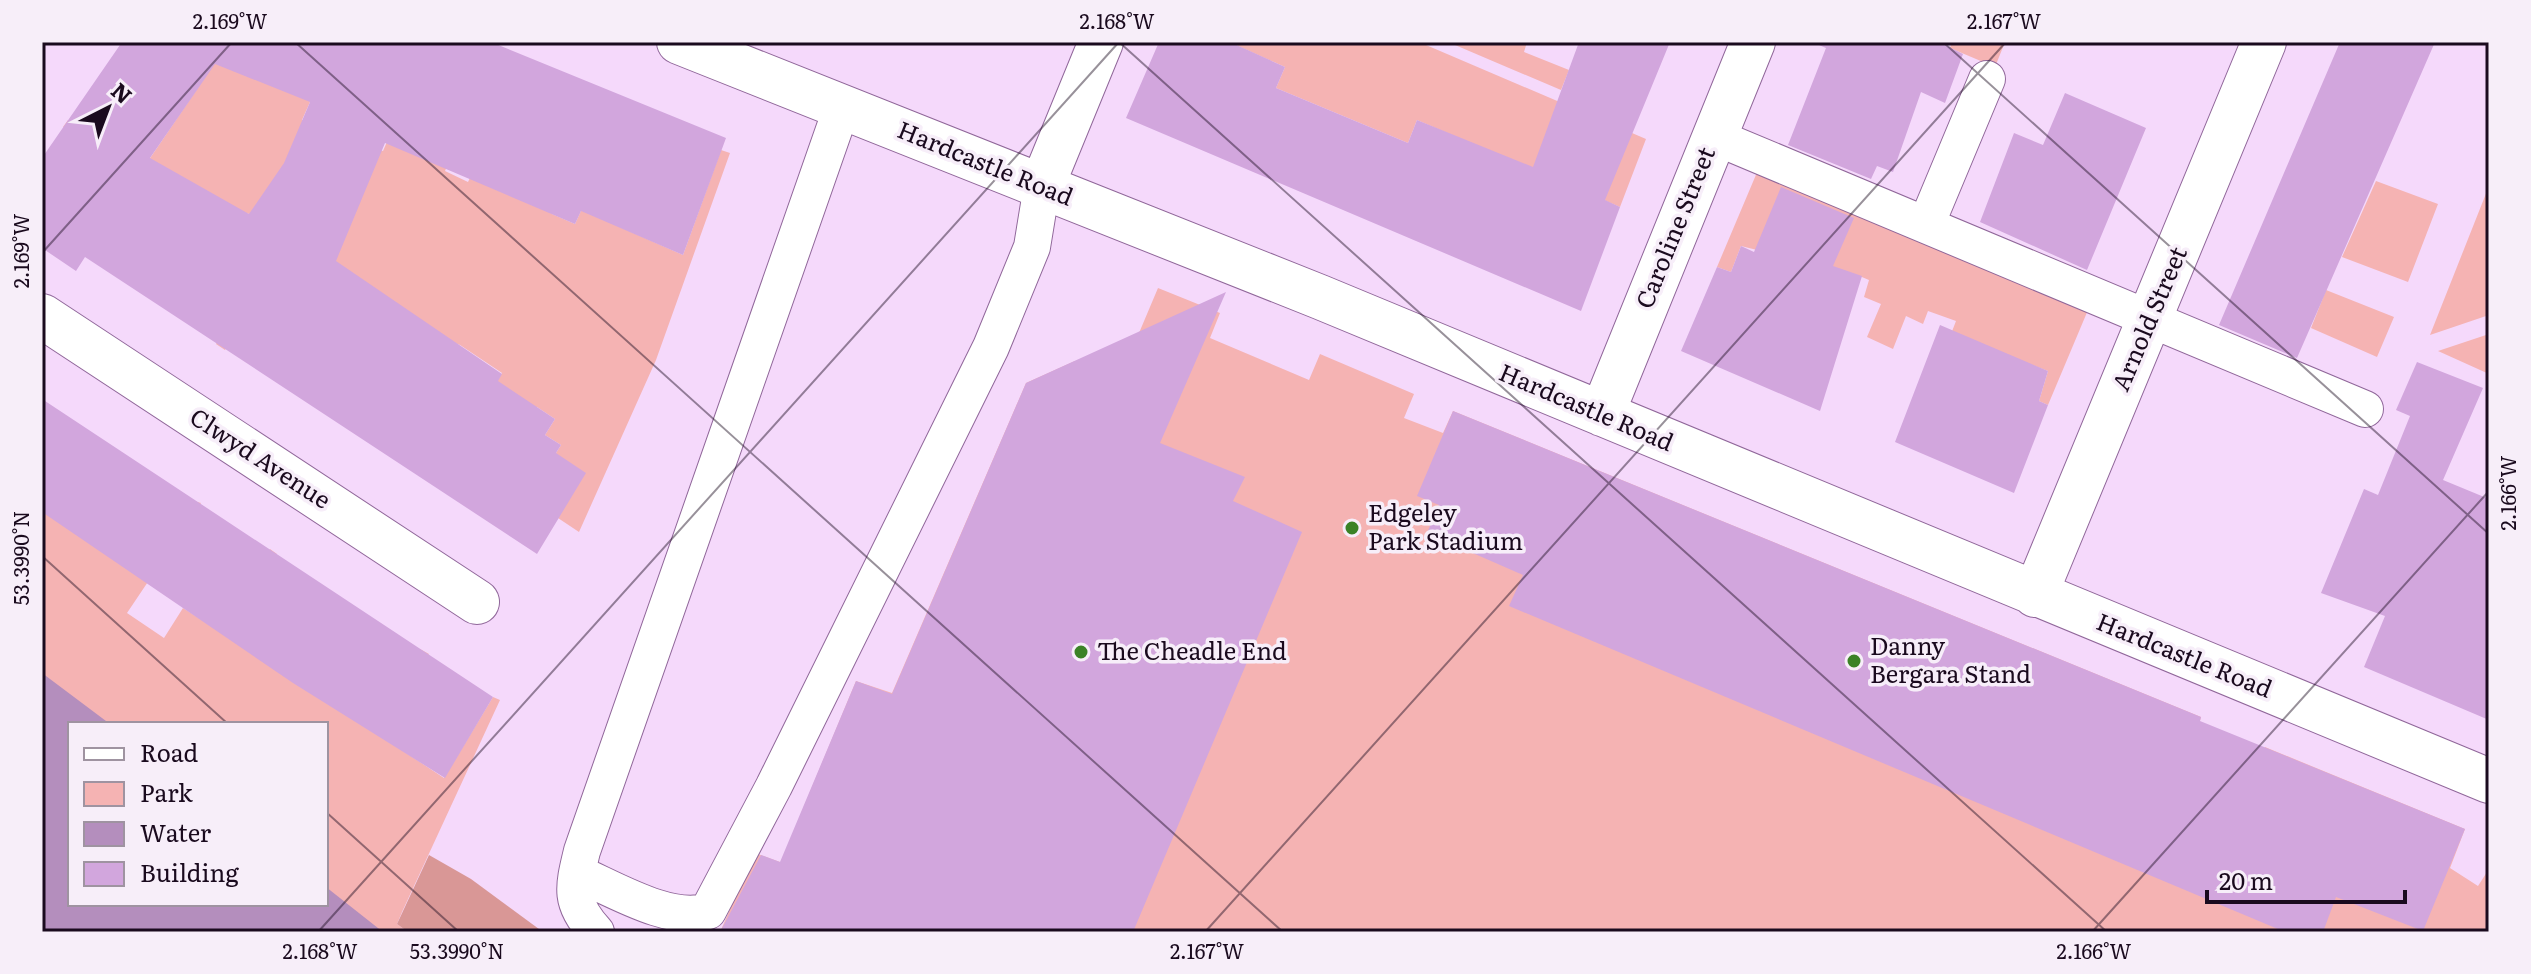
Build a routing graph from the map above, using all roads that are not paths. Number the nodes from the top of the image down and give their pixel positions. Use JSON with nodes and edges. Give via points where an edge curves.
{"nodes":[{"id":1,"x":679,"y":42,"type":"edge"},
{"id":2,"x":1101,"y":42,"type":"edge"},
{"id":3,"x":1753,"y":42,"type":"edge"},
{"id":4,"x":2264,"y":42,"type":"edge"},
{"id":5,"x":1987,"y":79,"type":"dead end"},
{"id":6,"x":842,"y":107,"type":"junction"},
{"id":7,"x":1713,"y":136,"type":"junction"},
{"id":8,"x":1042,"y":186,"type":"junction"},
{"id":9,"x":1926,"y":225,"type":"junction"},
{"id":10,"x":42,"y":316,"type":"edge"},
{"id":11,"x":2150,"y":322,"type":"junction"},
{"id":12,"x":2365,"y":409,"type":"dead end"},
{"id":13,"x":1602,"y":414,"type":"junction"},
{"id":14,"x":2035,"y":595,"type":"junction"},
{"id":15,"x":477,"y":602,"type":"dead end"},
{"id":16,"x":2489,"y":781,"type":"edge"},
{"id":17,"x":577,"y":873,"type":"junction"},
{"id":18,"x":596,"y":932,"type":"edge"}],
"edges":[{"from":1,"to":6,"type":"street","name":"Hardcastle Road"},
{"from":2,"to":8,"type":"street"},
{"from":3,"to":7,"type":"street","name":"Caroline Street"},
{"from":4,"to":11,"type":"street","name":"Arnold Street"},
{"from":5,"to":9,"type":"lane"},
{"from":6,"to":8,"type":"street","name":"Hardcastle Road"},
{"from":6,"to":17,"type":"lane"},
{"from":7,"to":9,"type":"lane"},
{"from":7,"to":13,"type":"street","name":"Caroline Street"},
{"from":8,"to":13,"type":"street","name":"Hardcastle Road"},
{"from":8,"to":17,"type":"lane","via":[[1032,247],[991,347],[708,911],[693,916],[666,911]]},
{"from":9,"to":11,"type":"lane"},
{"from":10,"to":15,"type":"street","name":"Clwyd Avenue"},
{"from":11,"to":12,"type":"lane"},
{"from":11,"to":14,"type":"street","name":"Arnold Street"},
{"from":13,"to":14,"type":"street","name":"Hardcastle Road"},
{"from":14,"to":16,"type":"street","name":"Hardcastle Road"},
{"from":17,"to":18,"type":"lane","via":[[573,889],[581,915]]}]}
